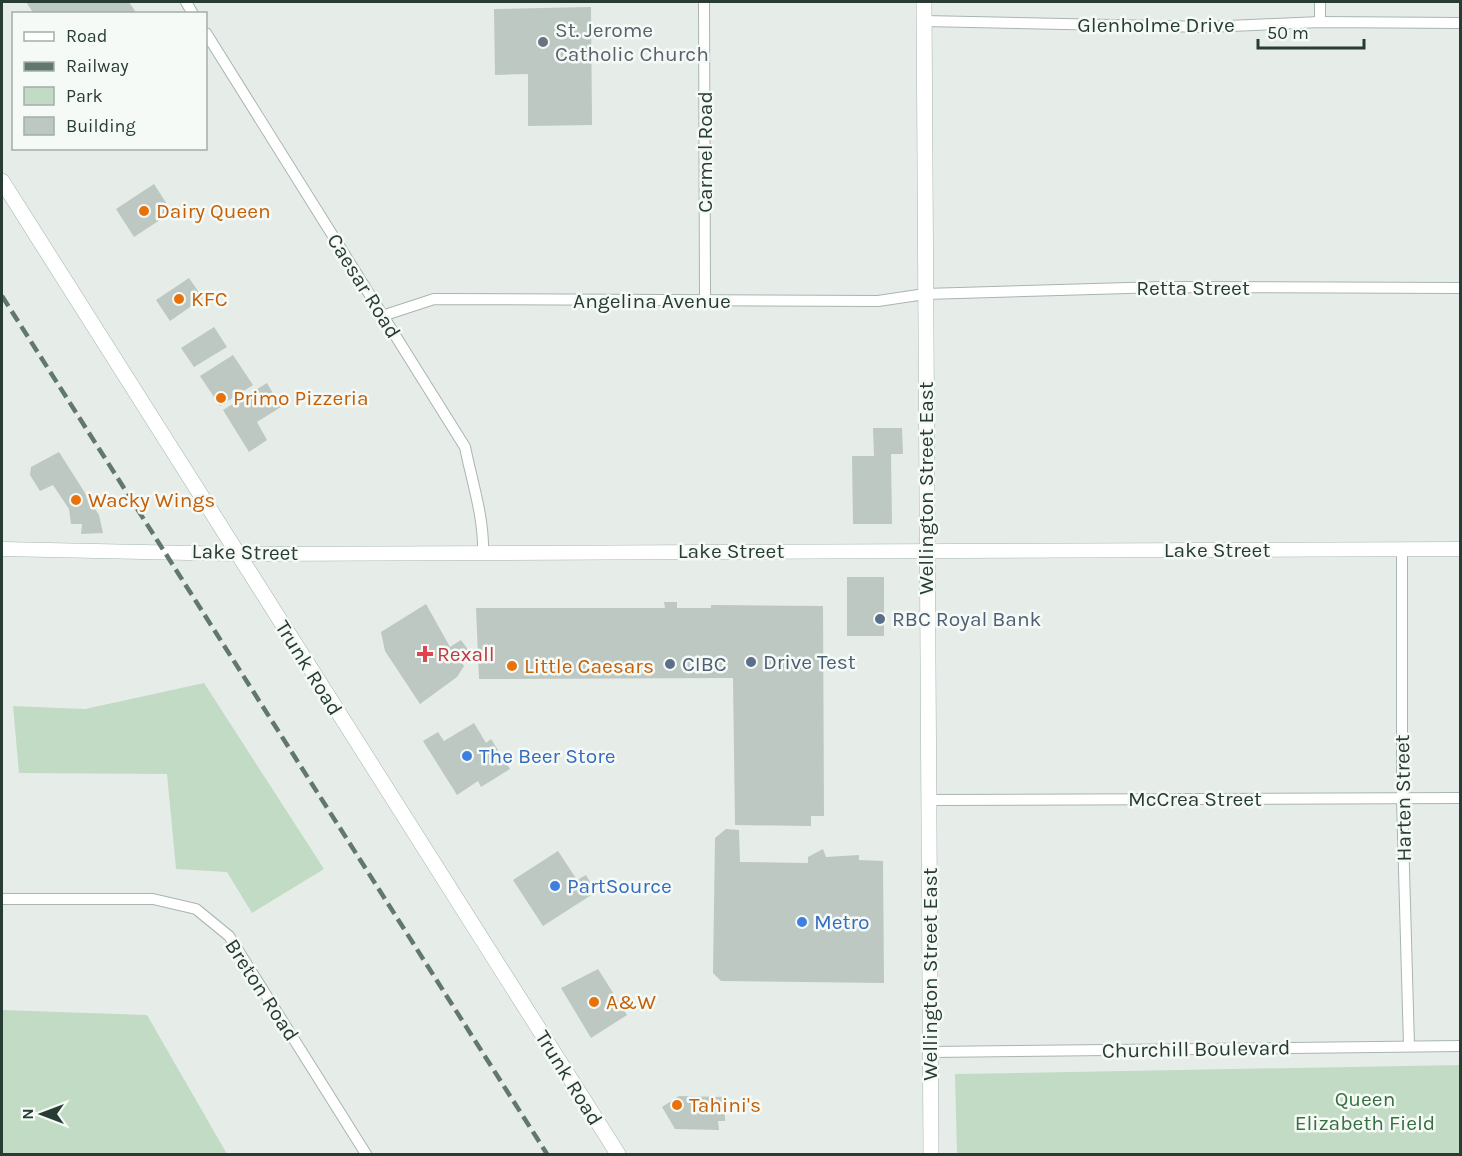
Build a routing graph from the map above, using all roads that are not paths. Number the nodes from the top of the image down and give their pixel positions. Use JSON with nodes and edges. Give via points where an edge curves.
{"nodes":[{"id":1,"x":704,"y":2,"type":"edge"},
{"id":2,"x":924,"y":2,"type":"edge"},
{"id":3,"x":1320,"y":2,"type":"edge"},
{"id":4,"x":924,"y":21,"type":"junction"},
{"id":5,"x":1320,"y":22,"type":"junction"},
{"id":6,"x":1461,"y":22,"type":"edge"},
{"id":7,"x":207,"y":35,"type":"edge"},
{"id":8,"x":2,"y":181,"type":"edge"},
{"id":9,"x":1461,"y":288,"type":"edge"},
{"id":10,"x":925,"y":294,"type":"junction"},
{"id":11,"x":705,"y":302,"type":"junction"},
{"id":12,"x":382,"y":316,"type":"junction"},
{"id":13,"x":2,"y":549,"type":"edge"},
{"id":14,"x":1402,"y":549,"type":"junction"},
{"id":15,"x":1461,"y":549,"type":"edge"},
{"id":16,"x":927,"y":550,"type":"junction"},
{"id":17,"x":483,"y":552,"type":"junction"},
{"id":18,"x":236,"y":554,"type":"junction"},
{"id":19,"x":1461,"y":798,"type":"edge"},
{"id":20,"x":1402,"y":799,"type":"junction"},
{"id":21,"x":929,"y":800,"type":"junction"},
{"id":22,"x":2,"y":899,"type":"edge"},
{"id":23,"x":1409,"y":1046,"type":"junction"},
{"id":24,"x":1461,"y":1046,"type":"edge"},
{"id":25,"x":931,"y":1052,"type":"junction"},
{"id":26,"x":366,"y":1155,"type":"edge"},
{"id":27,"x":618,"y":1155,"type":"edge"},
{"id":28,"x":931,"y":1155,"type":"edge"}],
"edges":[{"from":1,"to":11,"type":"street","name":"Carmel Road"},
{"from":2,"to":4,"type":"main road","name":"Wellington Street East"},
{"from":3,"to":5,"type":"street"},
{"from":4,"to":5,"type":"street","name":"Glenholme Drive","via":[[1207,27]]},
{"from":4,"to":10,"type":"main road","name":"Wellington Street East"},
{"from":5,"to":6,"type":"street","name":"Glenholme Drive"},
{"from":7,"to":12,"type":"street","name":"Caesar Road"},
{"from":8,"to":18,"type":"main road","name":"Trunk Road"},
{"from":9,"to":10,"type":"street","name":"Retta Street","via":[[1162,288]]},
{"from":10,"to":11,"type":"street","name":"Angelina Avenue","via":[[878,301]]},
{"from":10,"to":16,"type":"main road","name":"Wellington Street East"},
{"from":11,"to":12,"type":"street","name":"Angelina Avenue","via":[[434,299]]},
{"from":12,"to":17,"type":"street","name":"Caesar Road","via":[[465,447],[478,513],[484,524]]},
{"from":13,"to":18,"type":"street","name":"Lake Street"},
{"from":14,"to":15,"type":"street","name":"Lake Street"},
{"from":14,"to":16,"type":"street","name":"Lake Street"},
{"from":14,"to":20,"type":"street","name":"Harten Street"},
{"from":16,"to":17,"type":"street","name":"Lake Street"},
{"from":16,"to":21,"type":"main road","name":"Wellington Street East"},
{"from":17,"to":18,"type":"street","name":"Lake Street"},
{"from":18,"to":27,"type":"main road","name":"Trunk Road"},
{"from":19,"to":20,"type":"street","name":"McCrea Street"},
{"from":20,"to":21,"type":"street","name":"McCrea Street"},
{"from":20,"to":23,"type":"street","name":"Harten Street"},
{"from":21,"to":25,"type":"main road","name":"Wellington Street East"},
{"from":22,"to":26,"type":"street","name":"Breton Road","via":[[153,899],[196,909],[229,936]]},
{"from":23,"to":24,"type":"street","name":"Churchill Boulevard"},
{"from":23,"to":25,"type":"street","name":"Churchill Boulevard"},
{"from":25,"to":28,"type":"main road","name":"Wellington Street East"}]}
